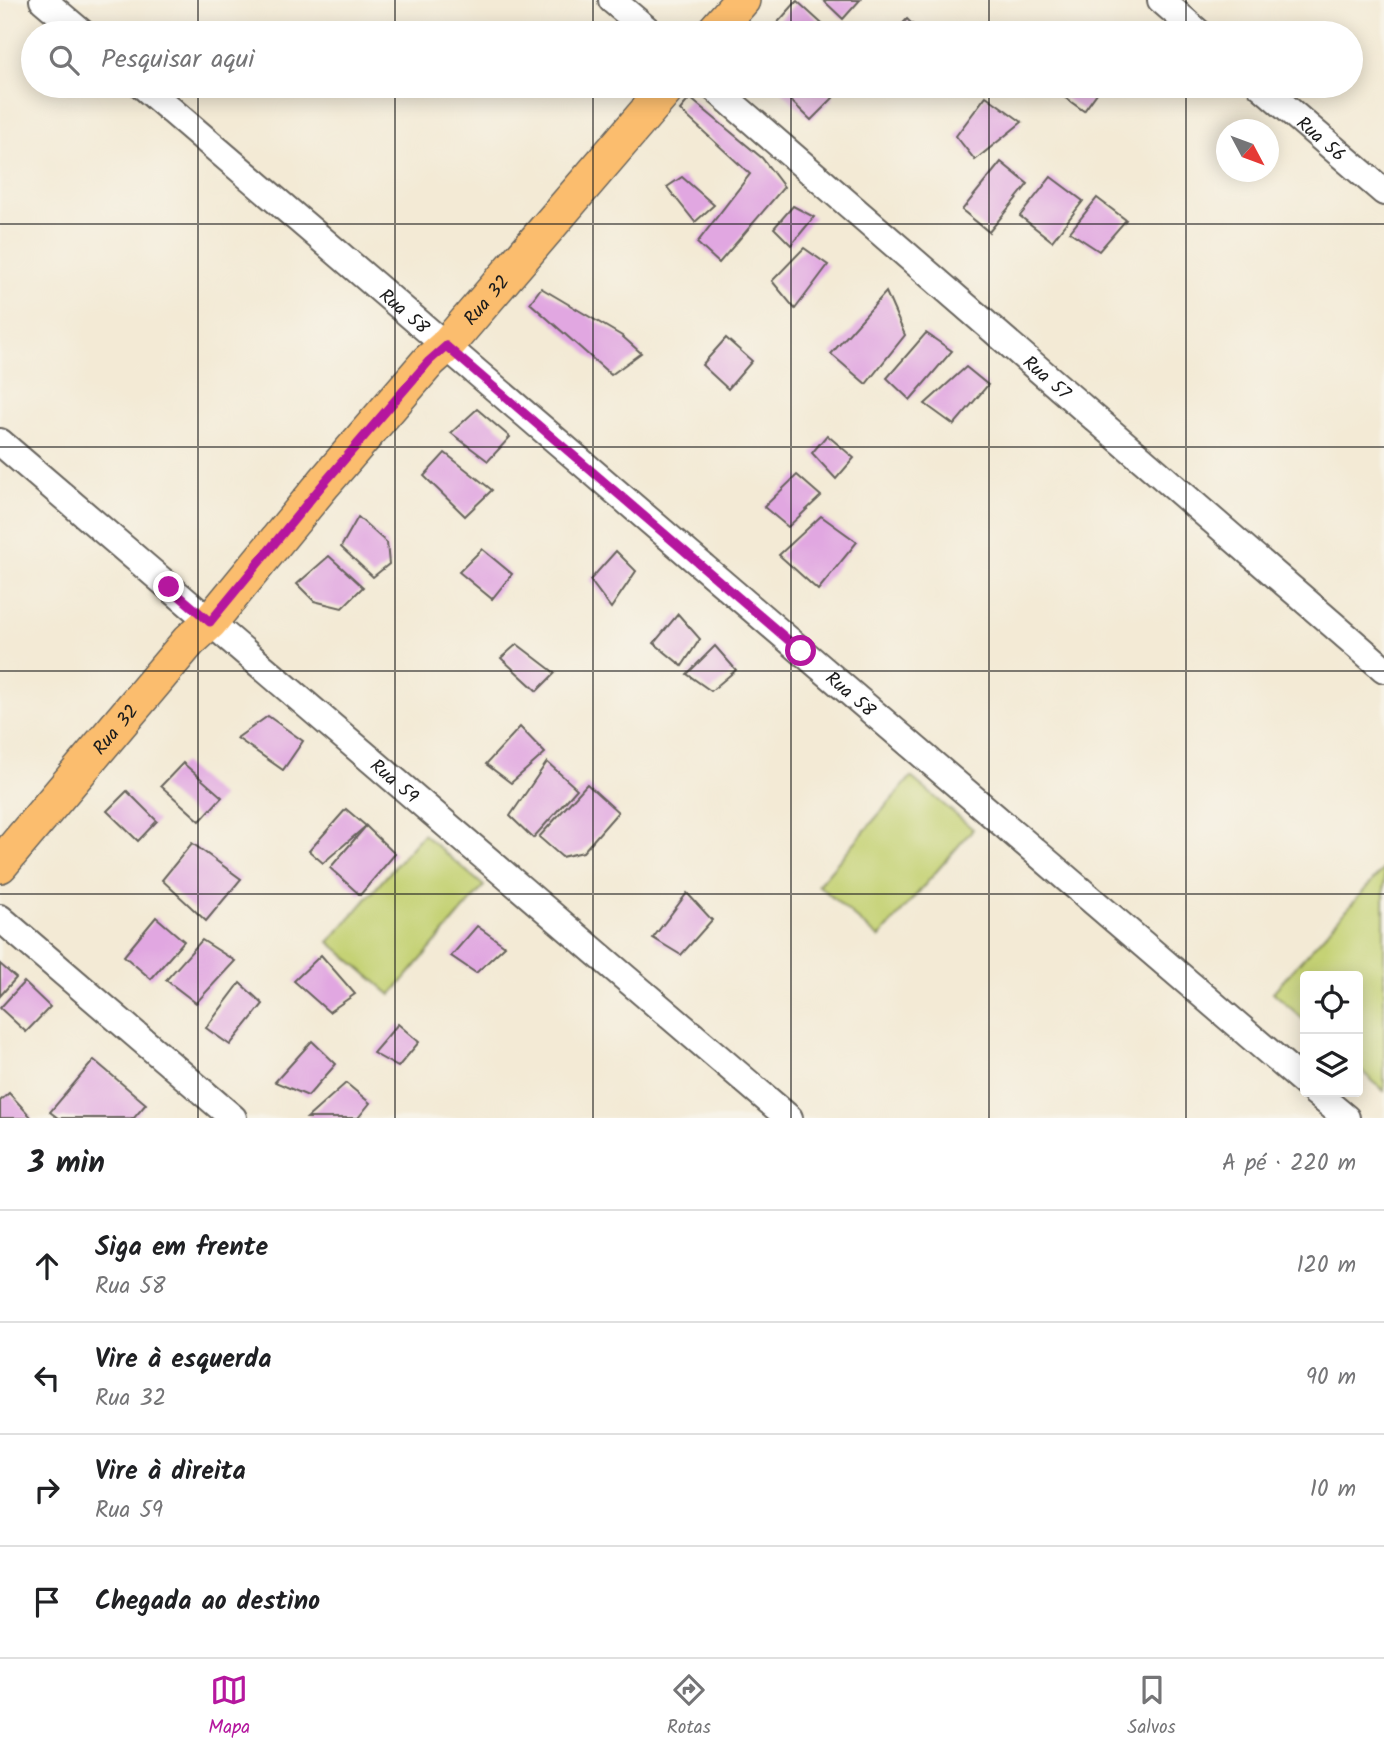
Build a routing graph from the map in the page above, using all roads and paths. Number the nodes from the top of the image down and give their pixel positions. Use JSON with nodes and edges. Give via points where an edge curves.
{"nodes":[{"id":1,"x":43,"y":0,"type":"edge"},
{"id":2,"x":612,"y":0,"type":"edge"},
{"id":3,"x":742,"y":0,"type":"edge"},
{"id":4,"x":1161,"y":0,"type":"edge"},
{"id":5,"x":68,"y":21,"type":"edge"},
{"id":6,"x":637,"y":21,"type":"edge"},
{"id":7,"x":724,"y":21,"type":"edge"},
{"id":8,"x":1185,"y":21,"type":"edge"},
{"id":9,"x":157,"y":98,"type":"edge"},
{"id":10,"x":659,"y":98,"type":"edge"},
{"id":11,"x":726,"y":98,"type":"edge"},
{"id":12,"x":1275,"y":98,"type":"edge"},
{"id":13,"x":1384,"y":192,"type":"edge"},
{"id":14,"x":446,"y":346,"type":"junction"},
{"id":15,"x":0,"y":442,"type":"edge"},
{"id":16,"x":210,"y":622,"type":"junction"},
{"id":17,"x":1384,"y":669,"type":"edge"},
{"id":18,"x":0,"y":865,"type":"edge"},
{"id":19,"x":0,"y":918,"type":"edge"},
{"id":20,"x":1300,"y":1079,"type":"edge"},
{"id":21,"x":1321,"y":1097,"type":"edge"},
{"id":22,"x":233,"y":1118,"type":"edge"},
{"id":23,"x":789,"y":1118,"type":"edge"},
{"id":24,"x":1346,"y":1118,"type":"edge"}],
"edges":[{"from":1,"to":5,"type":"street"},
{"from":2,"to":6,"type":"street"},
{"from":3,"to":7,"type":"main road"},
{"from":4,"to":8,"type":"street"},
{"from":9,"to":14,"type":"street","name":"Rua 58"},
{"from":10,"to":14,"type":"main road","name":"Rua 32"},
{"from":11,"to":17,"type":"street","name":"Rua 57"},
{"from":12,"to":13,"type":"street","name":"Rua 56"},
{"from":14,"to":16,"type":"main road","name":"Rua 32","via":[[332,472]]},
{"from":14,"to":20,"type":"street","name":"Rua 58"},
{"from":15,"to":16,"type":"street","name":"Rua 59"},
{"from":16,"to":18,"type":"main road","name":"Rua 32"},
{"from":16,"to":23,"type":"street","name":"Rua 59"},
{"from":19,"to":22,"type":"street"},
{"from":21,"to":24,"type":"street"}]}
